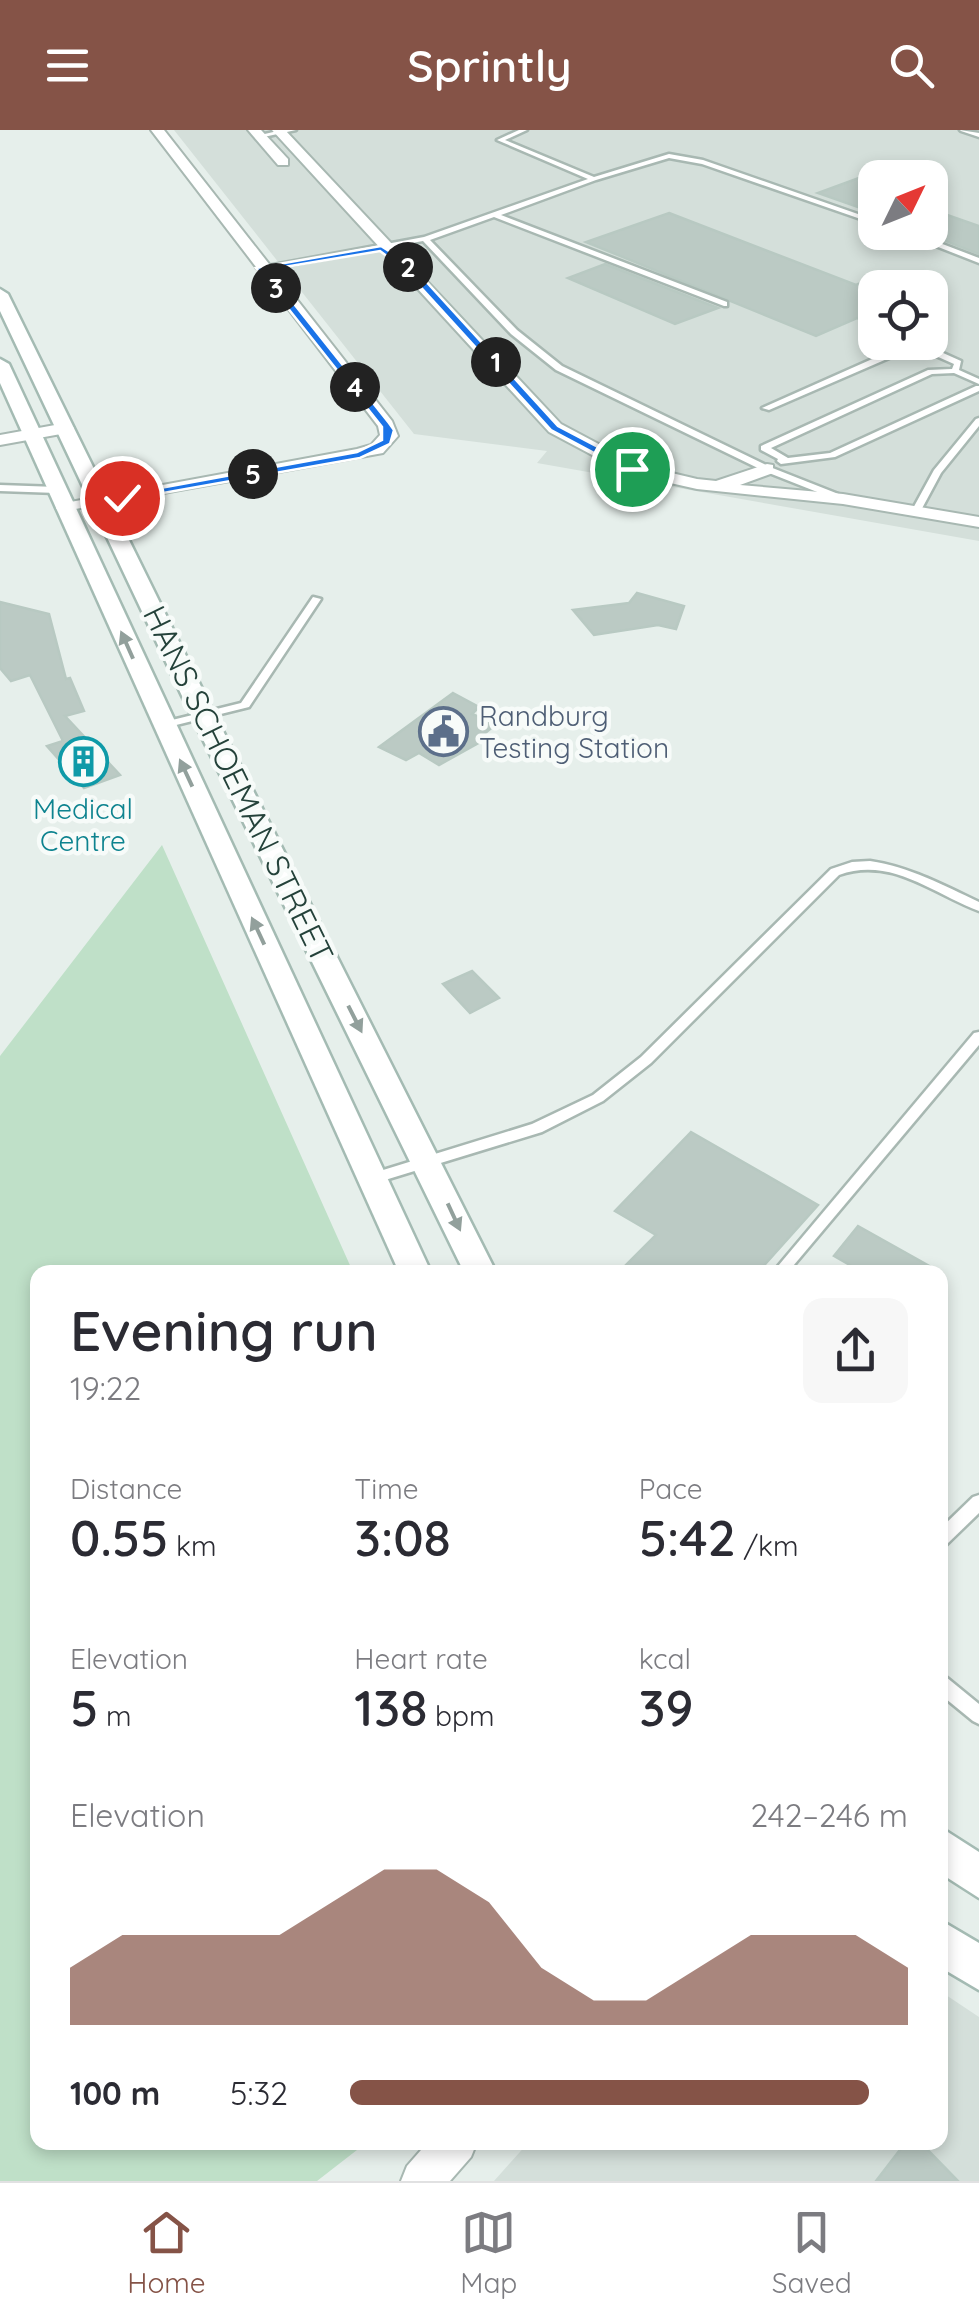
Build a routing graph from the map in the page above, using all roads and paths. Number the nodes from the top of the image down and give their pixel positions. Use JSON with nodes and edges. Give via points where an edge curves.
{"nodes":[{"id":1,"x":156,"y":130,"type":"edge"},
{"id":2,"x":524,"y":130,"type":"edge"},
{"id":3,"x":964,"y":130,"type":"edge"},
{"id":4,"x":284,"y":131,"type":"edge"},
{"id":5,"x":256,"y":133,"type":"edge"},
{"id":6,"x":979,"y":135,"type":"edge"},
{"id":7,"x":315,"y":169,"type":"junction"},
{"id":8,"x":594,"y":178,"type":"junction"},
{"id":9,"x":346,"y":201,"type":"junction"},
{"id":10,"x":324,"y":204,"type":"dead end"},
{"id":11,"x":492,"y":214,"type":"junction"},
{"id":12,"x":858,"y":216,"type":"edge"},
{"id":13,"x":339,"y":219,"type":"dead end"},
{"id":14,"x":425,"y":238,"type":"junction"},
{"id":15,"x":948,"y":249,"type":"edge"},
{"id":16,"x":389,"y":250,"type":"junction"},
{"id":17,"x":979,"y":261,"type":"edge"},
{"id":18,"x":261,"y":268,"type":"junction"},
{"id":19,"x":0,"y":294,"type":"edge"},
{"id":20,"x":724,"y":304,"type":"dead end"},
{"id":21,"x":0,"y":364,"type":"edge"},
{"id":22,"x":955,"y":371,"type":"junction"},
{"id":23,"x":979,"y":385,"type":"edge"},
{"id":24,"x":8,"y":397,"type":"edge"},
{"id":25,"x":766,"y":408,"type":"dead end"},
{"id":26,"x":979,"y":421,"type":"edge"},
{"id":27,"x":66,"y":428,"type":"junction"},
{"id":28,"x":32,"y":434,"type":"junction"},
{"id":29,"x":0,"y":440,"type":"edge"},
{"id":30,"x":785,"y":459,"type":"junction"},
{"id":31,"x":767,"y":469,"type":"junction"},
{"id":32,"x":717,"y":487,"type":"junction"},
{"id":33,"x":0,"y":488,"type":"edge"},
{"id":34,"x":61,"y":499,"type":"junction"},
{"id":35,"x":843,"y":499,"type":"junction"},
{"id":36,"x":101,"y":502,"type":"junction"},
{"id":37,"x":916,"y":512,"type":"junction"},
{"id":38,"x":979,"y":522,"type":"edge"},
{"id":39,"x":316,"y":598,"type":"dead end"},
{"id":40,"x":204,"y":717,"type":"junction"},
{"id":41,"x":164,"y":724,"type":"junction"},
{"id":42,"x":979,"y":907,"type":"edge"},
{"id":43,"x":979,"y":1036,"type":"edge"},
{"id":44,"x":428,"y":1162,"type":"junction"},
{"id":45,"x":371,"y":1179,"type":"junction"},
{"id":46,"x":412,"y":1265,"type":"edge"},
{"id":47,"x":477,"y":1265,"type":"edge"},
{"id":48,"x":786,"y":1265,"type":"edge"},
{"id":49,"x":979,"y":1502,"type":"edge"},
{"id":50,"x":948,"y":1532,"type":"edge"},
{"id":51,"x":948,"y":1690,"type":"edge"},
{"id":52,"x":979,"y":1715,"type":"edge"},
{"id":53,"x":948,"y":1854,"type":"edge"},
{"id":54,"x":979,"y":1877,"type":"edge"},
{"id":55,"x":948,"y":1946,"type":"edge"},
{"id":56,"x":979,"y":1969,"type":"edge"}],
"edges":[{"from":1,"to":18,"type":"street"},
{"from":2,"to":8,"type":"lane","via":[[500,140]]},
{"from":3,"to":6,"type":"lane"},
{"from":4,"to":5,"type":"lane"},
{"from":4,"to":7,"type":"street"},
{"from":5,"to":7,"type":"street","via":[[292,172]]},
{"from":7,"to":9,"type":"street"},
{"from":8,"to":11,"type":"lane"},
{"from":8,"to":12,"type":"lane","via":[[656,158],[685,158]]},
{"from":9,"to":10,"type":"street"},
{"from":9,"to":16,"type":"street"},
{"from":11,"to":14,"type":"lane"},
{"from":11,"to":20,"type":"lane"},
{"from":13,"to":16,"type":"street"},
{"from":14,"to":16,"type":"lane"},
{"from":14,"to":31,"type":"lane","via":[[514,332],[559,368]]},
{"from":15,"to":17,"type":"lane"},
{"from":16,"to":18,"type":"lane"},
{"from":16,"to":32,"type":"street","via":[[555,428],[632,469]]},
{"from":18,"to":36,"type":"street","via":[[386,425],[387,442],[360,454]]},
{"from":19,"to":27,"type":"main road","name":"HANS SCHOEMAN STREET"},
{"from":21,"to":24,"type":"main road","name":"HANS SCHOEMAN STREET"},
{"from":22,"to":23,"type":"lane"},
{"from":22,"to":25,"type":"lane","via":[[958,364],[944,356],[908,346]]},
{"from":22,"to":30,"type":"lane","via":[[931,372],[764,448]]},
{"from":23,"to":30,"type":"lane","via":[[832,455]]},
{"from":24,"to":28,"type":"main road","name":"HANS SCHOEMAN STREET"},
{"from":26,"to":37,"type":"lane","via":[[937,472]]},
{"from":27,"to":28,"type":"street"},
{"from":27,"to":36,"type":"main road","name":"HANS SCHOEMAN STREET"},
{"from":28,"to":29,"type":"street"},
{"from":28,"to":34,"type":"main road","name":"HANS SCHOEMAN STREET"},
{"from":30,"to":31,"type":"lane"},
{"from":31,"to":32,"type":"street"},
{"from":31,"to":35,"type":"lane"},
{"from":32,"to":35,"type":"street"},
{"from":33,"to":34,"type":"lane"},
{"from":34,"to":36,"type":"street"},
{"from":41,"to":34,"type":"main road","name":"HANS SCHOEMAN STREET","one_way":true},
{"from":35,"to":37,"type":"street"},
{"from":36,"to":40,"type":"main road","name":"HANS SCHOEMAN STREET"},
{"from":37,"to":38,"type":"street"},
{"from":39,"to":40,"type":"lane","via":[[250,700]]},
{"from":40,"to":41,"type":"lane"},
{"from":40,"to":44,"type":"main road","name":"HANS SCHOEMAN STREET","one_way":true},
{"from":45,"to":41,"type":"main road","name":"HANS SCHOEMAN STREET","one_way":true},
{"from":42,"to":44,"type":"lane","via":[[888,868],[850,864],[598,1098],[538,1128]]},
{"from":43,"to":48,"type":"lane"},
{"from":44,"to":45,"type":"lane"},
{"from":44,"to":47,"type":"main road","name":"HANS SCHOEMAN STREET","one_way":true},
{"from":45,"to":46,"type":"main road","name":"HANS SCHOEMAN STREET"},
{"from":49,"to":50,"type":"lane"},
{"from":51,"to":52,"type":"lane"},
{"from":53,"to":54,"type":"main road"},
{"from":55,"to":56,"type":"main road"}]}
